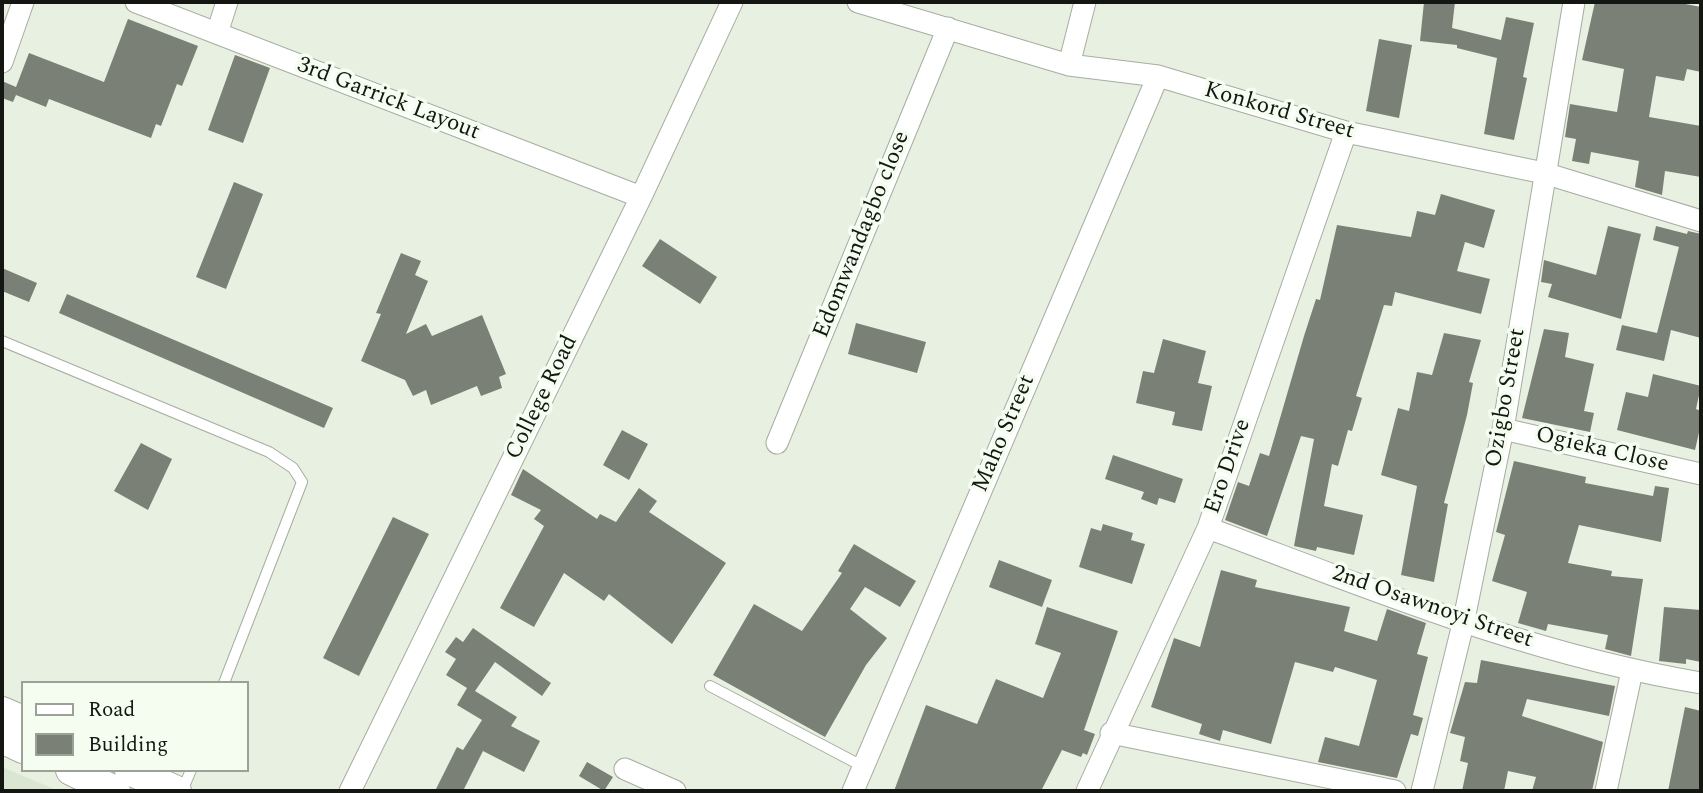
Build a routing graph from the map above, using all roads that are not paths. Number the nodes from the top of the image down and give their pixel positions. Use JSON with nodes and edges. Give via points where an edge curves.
{"nodes":[{"id":1,"x":23,"y":2,"type":"edge"},
{"id":2,"x":136,"y":2,"type":"edge"},
{"id":3,"x":227,"y":2,"type":"edge"},
{"id":4,"x":858,"y":2,"type":"edge"},
{"id":5,"x":1085,"y":2,"type":"edge"},
{"id":6,"x":1574,"y":2,"type":"edge"},
{"id":7,"x":723,"y":4,"type":"edge"},
{"id":8,"x":948,"y":28,"type":"junction"},
{"id":9,"x":217,"y":33,"type":"junction"},
{"id":10,"x":2,"y":62,"type":"edge"},
{"id":11,"x":1069,"y":65,"type":"junction"},
{"id":12,"x":1157,"y":76,"type":"junction"},
{"id":13,"x":1346,"y":132,"type":"junction"},
{"id":14,"x":1544,"y":173,"type":"junction"},
{"id":15,"x":641,"y":197,"type":"junction"},
{"id":16,"x":1701,"y":221,"type":"edge"},
{"id":17,"x":2,"y":341,"type":"edge"},
{"id":18,"x":1503,"y":429,"type":"junction"},
{"id":19,"x":777,"y":443,"type":"dead end"},
{"id":20,"x":1701,"y":474,"type":"edge"},
{"id":21,"x":1208,"y":527,"type":"junction"},
{"id":22,"x":1464,"y":624,"type":"junction"},
{"id":23,"x":1632,"y":671,"type":"junction"},
{"id":24,"x":225,"y":681,"type":"edge"},
{"id":25,"x":1701,"y":682,"type":"edge"},
{"id":26,"x":709,"y":686,"type":"dead end"},
{"id":27,"x":2,"y":712,"type":"edge"},
{"id":28,"x":21,"y":720,"type":"edge"},
{"id":29,"x":1111,"y":733,"type":"junction"},
{"id":30,"x":2,"y":738,"type":"edge"},
{"id":31,"x":21,"y":747,"type":"edge"},
{"id":32,"x":864,"y":767,"type":"junction"},
{"id":33,"x":625,"y":769,"type":"dead end"},
{"id":34,"x":75,"y":772,"type":"edge"},
{"id":35,"x":134,"y":772,"type":"edge"},
{"id":36,"x":190,"y":772,"type":"edge"},
{"id":37,"x":115,"y":791,"type":"edge"},
{"id":38,"x":176,"y":791,"type":"edge"},
{"id":39,"x":182,"y":791,"type":"edge"},
{"id":40,"x":350,"y":791,"type":"edge"},
{"id":41,"x":675,"y":791,"type":"edge"},
{"id":42,"x":853,"y":791,"type":"edge"},
{"id":43,"x":1087,"y":791,"type":"edge"},
{"id":44,"x":1395,"y":791,"type":"edge"},
{"id":45,"x":1422,"y":791,"type":"edge"},
{"id":46,"x":1606,"y":791,"type":"edge"}],
"edges":[{"from":1,"to":10,"type":"street"},
{"from":2,"to":9,"type":"street","name":"3rd Garrick Layout"},
{"from":3,"to":9,"type":"street"},
{"from":4,"to":8,"type":"street","name":"Konkord Street"},
{"from":5,"to":11,"type":"street"},
{"from":6,"to":14,"type":"street","name":"Ozigbo Street"},
{"from":7,"to":15,"type":"street","name":"College Road"},
{"from":8,"to":11,"type":"street","name":"Konkord Street"},
{"from":8,"to":19,"type":"street","name":"Edomwandagbo close"},
{"from":9,"to":15,"type":"street","name":"3rd Garrick Layout"},
{"from":11,"to":12,"type":"street","name":"Konkord Street"},
{"from":12,"to":13,"type":"street","name":"Konkord Street"},
{"from":12,"to":32,"type":"street","name":"Maho Street"},
{"from":13,"to":14,"type":"street","name":"Konkord Street"},
{"from":13,"to":21,"type":"street","name":"Ero Drive"},
{"from":14,"to":16,"type":"street","name":"Konkord Street"},
{"from":14,"to":18,"type":"street","name":"Ozigbo Street"},
{"from":15,"to":40,"type":"street","name":"College Road"},
{"from":17,"to":24,"type":"lane","via":[[269,452],[298,475],[302,482]]},
{"from":18,"to":20,"type":"street","name":"Ogieka Close"},
{"from":18,"to":22,"type":"street","name":"Ozigbo Street"},
{"from":21,"to":22,"type":"street","name":"2nd Osawnoyi Street"},
{"from":21,"to":29,"type":"street","name":"Ero Drive"},
{"from":22,"to":23,"type":"street","name":"2nd Osawnoyi Street"},
{"from":22,"to":45,"type":"street","name":"Ozigbo Street"},
{"from":23,"to":25,"type":"street","name":"2nd Osawnoyi Street"},
{"from":23,"to":46,"type":"street"},
{"from":26,"to":32,"type":"lane"},
{"from":27,"to":28,"type":"main road"},
{"from":29,"to":43,"type":"street","name":"Ero Drive"},
{"from":29,"to":44,"type":"street"},
{"from":30,"to":31,"type":"main road"},
{"from":32,"to":42,"type":"street","name":"Maho Street"},
{"from":33,"to":41,"type":"street"},
{"from":34,"to":37,"type":"main road"},
{"from":35,"to":38,"type":"main road"},
{"from":36,"to":39,"type":"lane"}]}
